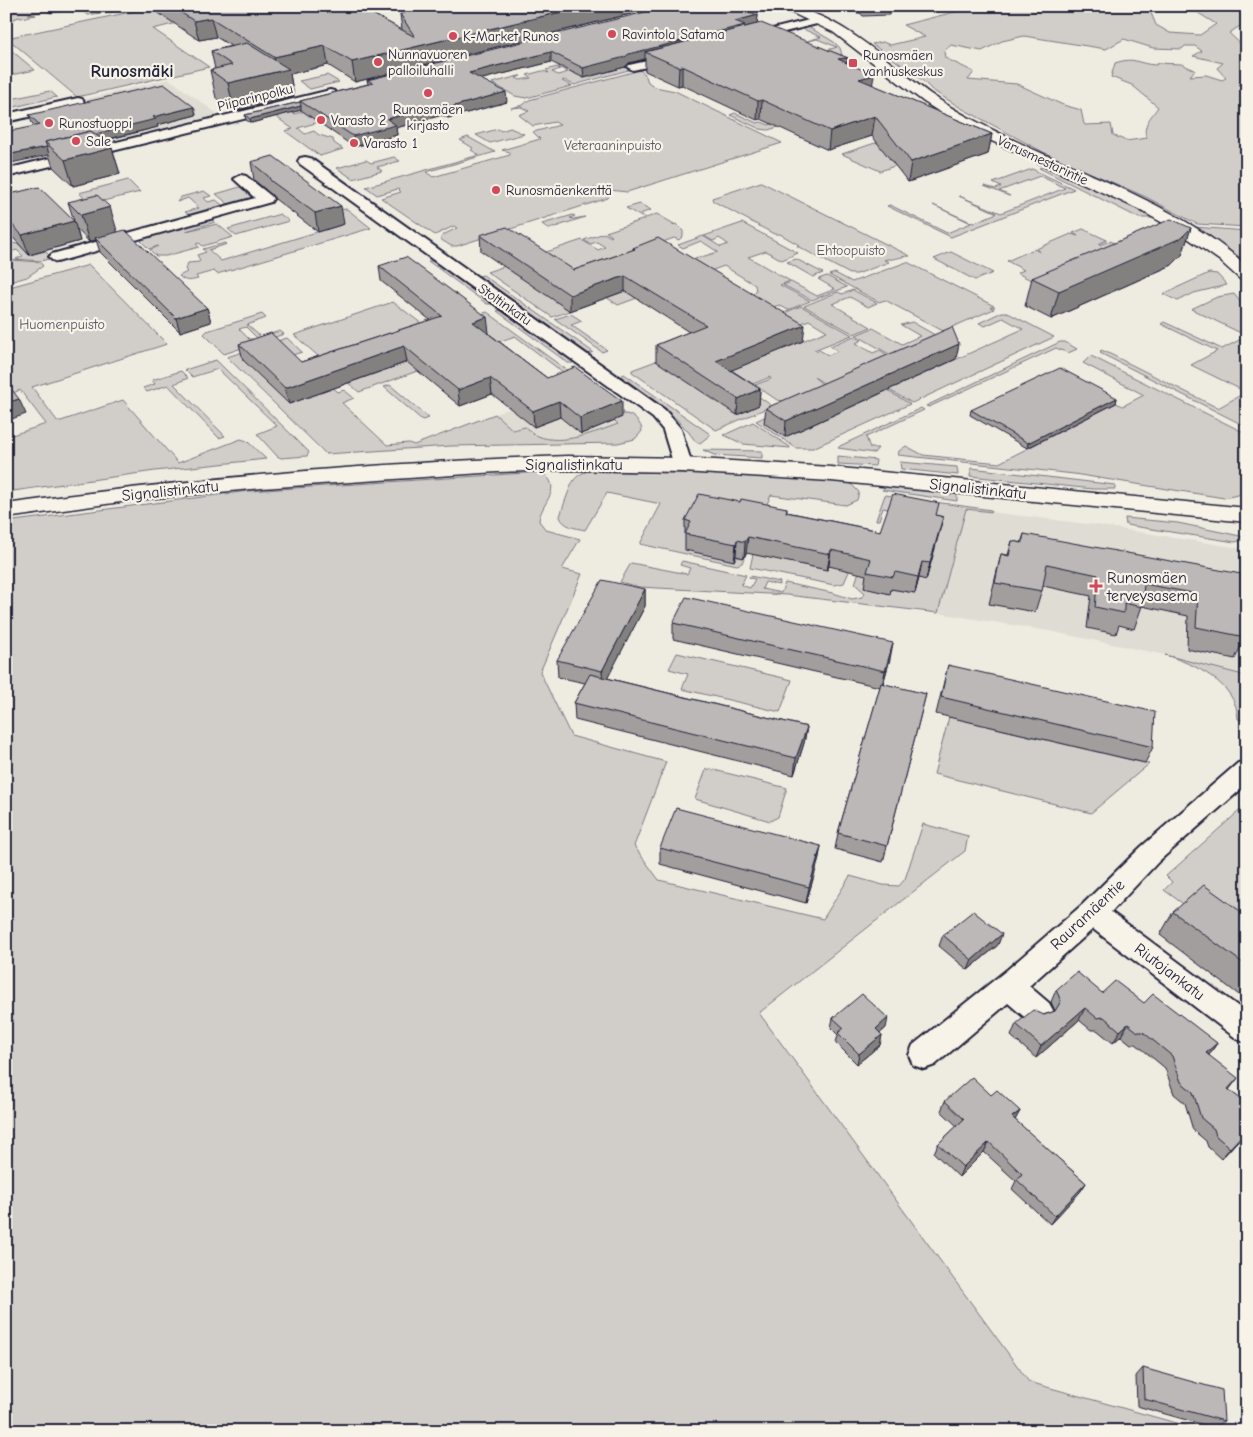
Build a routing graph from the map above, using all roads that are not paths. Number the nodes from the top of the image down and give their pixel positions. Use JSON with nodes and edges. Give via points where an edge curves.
{"nodes":[{"id":1,"x":783,"y":6,"type":"edge"},
{"id":2,"x":816,"y":21,"type":"junction"},
{"id":3,"x":735,"y":42,"type":"edge"},
{"id":4,"x":682,"y":56,"type":"edge"},
{"id":5,"x":633,"y":67,"type":"edge"},
{"id":6,"x":342,"y":91,"type":"edge"},
{"id":7,"x":78,"y":102,"type":"edge"},
{"id":8,"x":6,"y":118,"type":"edge"},
{"id":9,"x":305,"y":161,"type":"dead end"},
{"id":10,"x":6,"y":173,"type":"edge"},
{"id":11,"x":240,"y":179,"type":"dead end"},
{"id":12,"x":57,"y":257,"type":"dead end"},
{"id":13,"x":1247,"y":276,"type":"edge"},
{"id":14,"x":682,"y":465,"type":"junction"},
{"id":15,"x":1142,"y":505,"type":"junction"},
{"id":16,"x":6,"y":511,"type":"edge"},
{"id":17,"x":1247,"y":515,"type":"edge"},
{"id":18,"x":1247,"y":530,"type":"edge"},
{"id":19,"x":1247,"y":770,"type":"edge"},
{"id":20,"x":1092,"y":913,"type":"junction"},
{"id":21,"x":1008,"y":986,"type":"junction"},
{"id":22,"x":1039,"y":1012,"type":"edge"},
{"id":23,"x":1247,"y":1030,"type":"edge"},
{"id":24,"x":924,"y":1055,"type":"dead end"}],
"edges":[{"from":1,"to":2,"type":"street","name":"Varusmestarintie"},
{"from":2,"to":3,"type":"street"},
{"from":2,"to":13,"type":"street","name":"Varusmestarintie","via":[[844,35],[947,112],[1172,221],[1214,247]]},
{"from":4,"to":5,"type":"street"},
{"from":6,"to":10,"type":"street","name":"Piiparinpolku"},
{"from":7,"to":8,"type":"street"},
{"from":9,"to":14,"type":"street","name":"Stoltinkatu","via":[[659,414],[672,429]]},
{"from":11,"to":12,"type":"street","via":[[266,199]]},
{"from":14,"to":15,"type":"street","name":"Signalistinkatu","via":[[831,474]]},
{"from":14,"to":16,"type":"street","name":"Signalistinkatu","via":[[497,465],[327,476],[135,494]]},
{"from":15,"to":17,"type":"street","name":"Signalistinkatu"},
{"from":15,"to":18,"type":"street","name":"Signalistinkatu"},
{"from":19,"to":20,"type":"street","name":"Rauramäentie","via":[[1150,854]]},
{"from":20,"to":21,"type":"street","name":"Rauramäentie"},
{"from":20,"to":23,"type":"street","name":"Riutojankatu"},
{"from":21,"to":22,"type":"street"},
{"from":21,"to":24,"type":"street","name":"Rauramäentie"}]}
